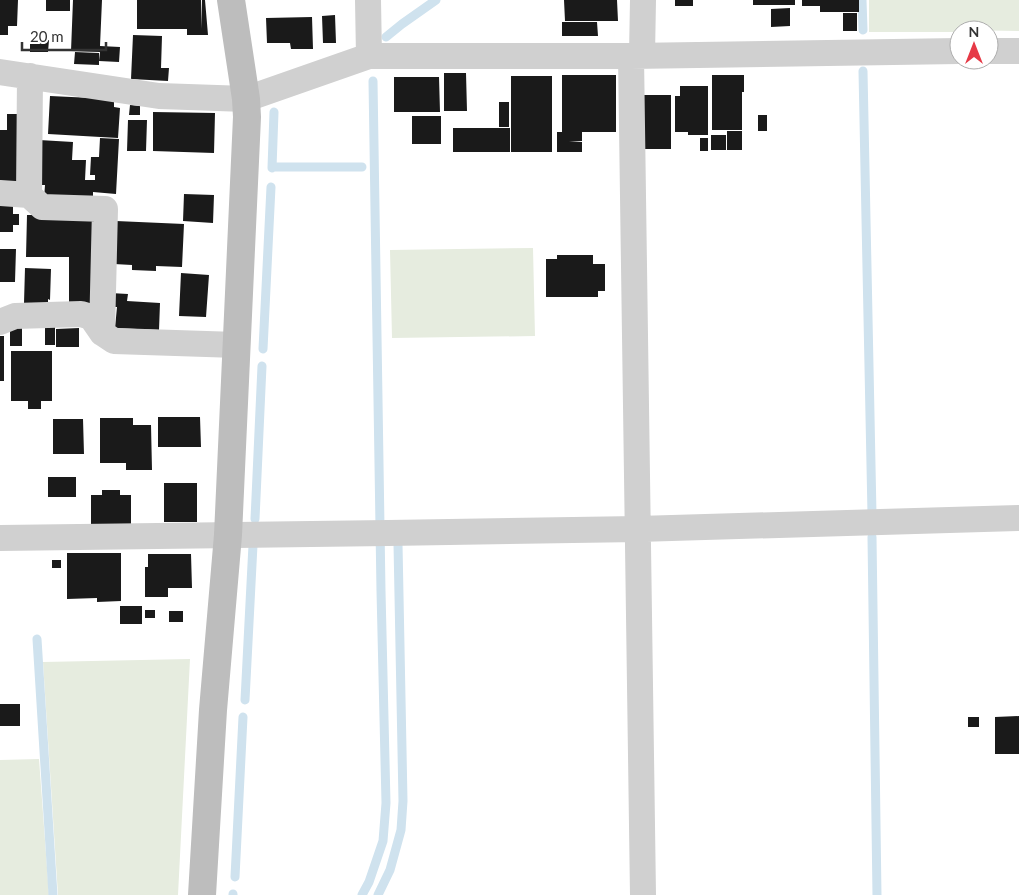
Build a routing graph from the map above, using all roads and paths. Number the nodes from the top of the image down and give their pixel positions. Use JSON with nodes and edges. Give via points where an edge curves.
{"nodes":[{"id":1,"x":231,"y":0,"type":"edge"},
{"id":2,"x":368,"y":0,"type":"edge"},
{"id":3,"x":643,"y":0,"type":"edge"},
{"id":4,"x":1019,"y":50,"type":"edge"},
{"id":5,"x":949,"y":51,"type":"edge"},
{"id":6,"x":999,"y":51,"type":"edge"},
{"id":7,"x":636,"y":55,"type":"junction"},
{"id":8,"x":369,"y":56,"type":"junction"},
{"id":9,"x":0,"y":72,"type":"edge"},
{"id":10,"x":30,"y":76,"type":"junction"},
{"id":11,"x":246,"y":99,"type":"junction"},
{"id":12,"x":0,"y":193,"type":"edge"},
{"id":13,"x":29,"y":195,"type":"junction"},
{"id":14,"x":0,"y":322,"type":"edge"},
{"id":15,"x":102,"y":333,"type":"junction"},
{"id":16,"x":236,"y":345,"type":"junction"},
{"id":17,"x":1019,"y":518,"type":"edge"},
{"id":18,"x":638,"y":529,"type":"junction"},
{"id":19,"x":228,"y":535,"type":"junction"},
{"id":20,"x":0,"y":538,"type":"edge"},
{"id":21,"x":202,"y":895,"type":"edge"},
{"id":22,"x":643,"y":895,"type":"edge"}],
"edges":[{"from":1,"to":11,"type":"street"},
{"from":2,"to":8,"type":"street"},
{"from":3,"to":7,"type":"street"},
{"from":4,"to":6,"type":"street"},
{"from":5,"to":7,"type":"street"},
{"from":7,"to":8,"type":"street"},
{"from":7,"to":18,"type":"street"},
{"from":8,"to":11,"type":"street"},
{"from":9,"to":10,"type":"street"},
{"from":10,"to":11,"type":"street","via":[[159,96]]},
{"from":10,"to":13,"type":"street"},
{"from":11,"to":16,"type":"street"},
{"from":12,"to":13,"type":"street"},
{"from":13,"to":15,"type":"street","via":[[42,207],[105,209]]},
{"from":14,"to":15,"type":"street","via":[[15,316],[80,314],[90,317]]},
{"from":15,"to":16,"type":"street","via":[[114,341]]},
{"from":16,"to":19,"type":"street"},
{"from":17,"to":18,"type":"street"},
{"from":18,"to":19,"type":"street"},
{"from":18,"to":22,"type":"street"},
{"from":19,"to":20,"type":"street"},
{"from":19,"to":21,"type":"street"}]}
